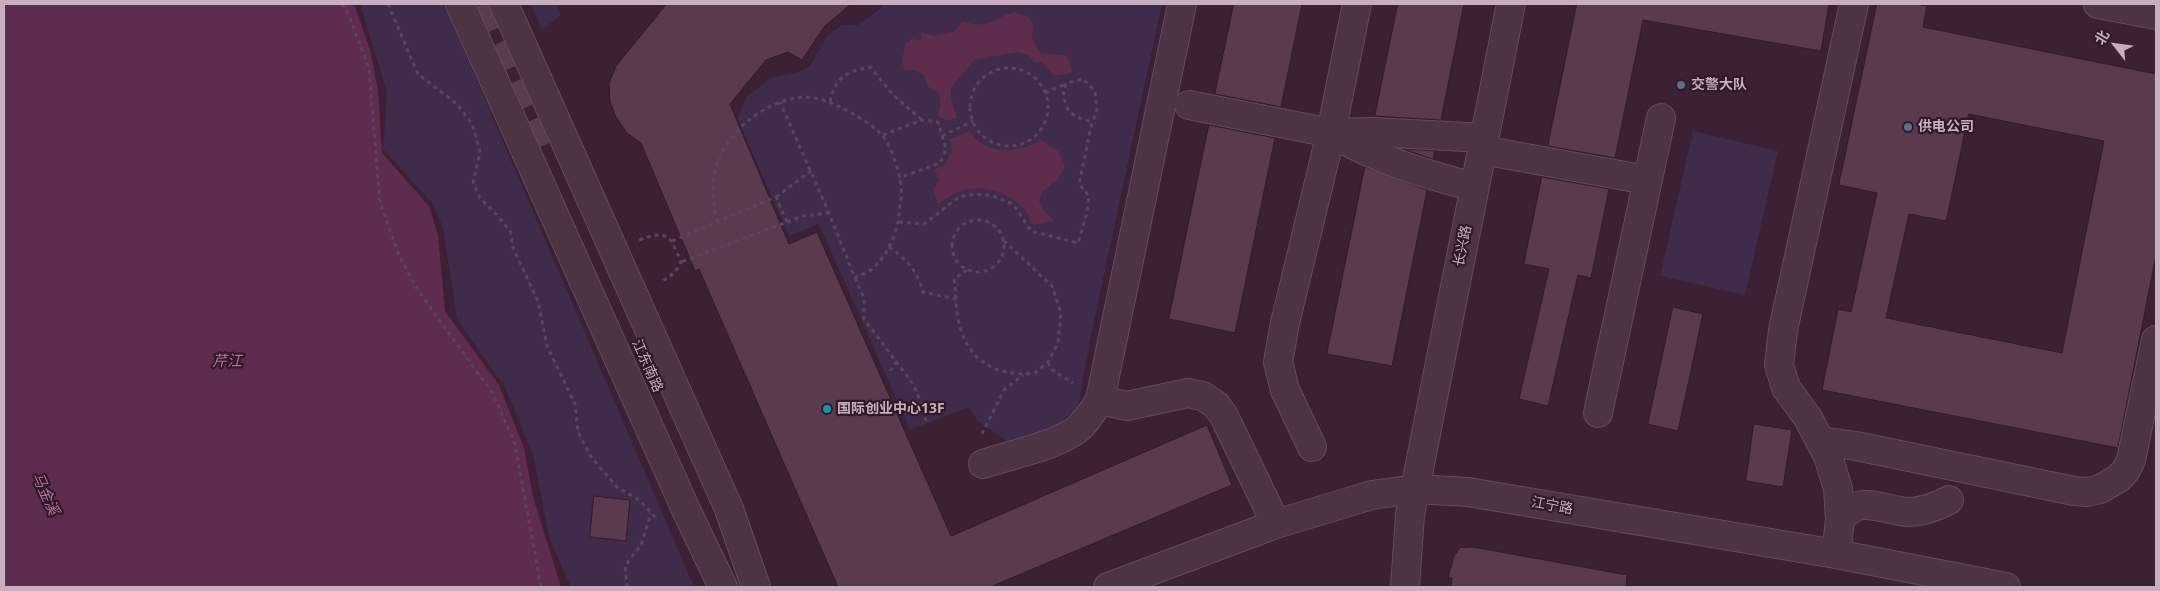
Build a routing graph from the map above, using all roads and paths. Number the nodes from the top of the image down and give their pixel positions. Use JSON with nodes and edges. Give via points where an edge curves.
{"nodes":[{"id":1,"x":342,"y":4,"type":"edge"},
{"id":2,"x":388,"y":4,"type":"edge"},
{"id":3,"x":460,"y":4,"type":"edge"},
{"id":4,"x":504,"y":4,"type":"edge"},
{"id":5,"x":1182,"y":4,"type":"edge"},
{"id":6,"x":1357,"y":4,"type":"edge"},
{"id":7,"x":1511,"y":4,"type":"edge"},
{"id":8,"x":1854,"y":4,"type":"edge"},
{"id":9,"x":2098,"y":4,"type":"edge"},
{"id":10,"x":2156,"y":15,"type":"edge"},
{"id":11,"x":1067,"y":83,"type":"junction"},
{"id":12,"x":1045,"y":93,"type":"junction"},
{"id":13,"x":780,"y":102,"type":"junction"},
{"id":14,"x":830,"y":102,"type":"junction"},
{"id":15,"x":1189,"y":105,"type":"dead end"},
{"id":16,"x":1660,"y":118,"type":"dead end"},
{"id":17,"x":922,"y":120,"type":"junction"},
{"id":18,"x":973,"y":121,"type":"junction"},
{"id":19,"x":1092,"y":122,"type":"junction"},
{"id":20,"x":1331,"y":133,"type":"junction"},
{"id":21,"x":883,"y":135,"type":"junction"},
{"id":22,"x":942,"y":136,"type":"junction"},
{"id":23,"x":1483,"y":144,"type":"junction"},
{"id":24,"x":547,"y":145,"type":"tunnel mouth"},
{"id":25,"x":810,"y":171,"type":"junction"},
{"id":26,"x":899,"y":178,"type":"junction"},
{"id":27,"x":1647,"y":180,"type":"junction"},
{"id":28,"x":1474,"y":188,"type":"junction"},
{"id":29,"x":776,"y":197,"type":"junction"},
{"id":30,"x":829,"y":212,"type":"junction"},
{"id":31,"x":717,"y":222,"type":"junction"},
{"id":32,"x":787,"y":222,"type":"junction"},
{"id":33,"x":899,"y":222,"type":"junction"},
{"id":34,"x":672,"y":241,"type":"junction"},
{"id":35,"x":1004,"y":241,"type":"junction"},
{"id":36,"x":632,"y":242,"type":"dead end"},
{"id":37,"x":889,"y":247,"type":"junction"},
{"id":38,"x":681,"y":262,"type":"junction"},
{"id":39,"x":967,"y":270,"type":"junction"},
{"id":40,"x":855,"y":278,"type":"junction"},
{"id":41,"x":652,"y":286,"type":"dead end"},
{"id":42,"x":956,"y":299,"type":"junction"},
{"id":43,"x":2156,"y":340,"type":"edge"},
{"id":44,"x":897,"y":361,"type":"junction"},
{"id":45,"x":890,"y":371,"type":"dead end"},
{"id":46,"x":1023,"y":374,"type":"junction"},
{"id":47,"x":1100,"y":400,"type":"junction"},
{"id":48,"x":1598,"y":413,"type":"dead end"},
{"id":49,"x":927,"y":425,"type":"dead end"},
{"id":50,"x":1820,"y":441,"type":"junction"},
{"id":51,"x":1312,"y":447,"type":"dead end"},
{"id":52,"x":983,"y":464,"type":"joint"},
{"id":53,"x":1415,"y":489,"type":"junction"},
{"id":54,"x":1949,"y":500,"type":"dead end"},
{"id":55,"x":652,"y":513,"type":"junction"},
{"id":56,"x":658,"y":520,"type":"dead end"},
{"id":57,"x":1840,"y":520,"type":"junction"},
{"id":58,"x":1276,"y":524,"type":"junction"},
{"id":59,"x":1836,"y":554,"type":"junction"},
{"id":60,"x":541,"y":587,"type":"edge"},
{"id":61,"x":627,"y":587,"type":"edge"},
{"id":62,"x":723,"y":587,"type":"edge"},
{"id":63,"x":748,"y":587,"type":"edge"},
{"id":64,"x":756,"y":587,"type":"edge"},
{"id":65,"x":1108,"y":587,"type":"edge"},
{"id":66,"x":1405,"y":587,"type":"edge"},
{"id":67,"x":2006,"y":587,"type":"edge"}],
"edges":[{"from":1,"to":60,"type":"path","via":[[369,69],[380,203],[399,255],[417,289],[494,394],[515,444]]},
{"from":2,"to":55,"type":"path","via":[[418,74],[457,104],[472,124],[480,152],[473,182],[480,198],[510,231],[513,248],[538,301],[547,346],[575,404],[578,432],[591,457],[606,475]]},
{"from":3,"to":62,"type":"street"},
{"from":4,"to":64,"type":"street","via":[[729,509]]},
{"from":5,"to":47,"type":"street"},
{"from":6,"to":20,"type":"street"},
{"from":7,"to":23,"type":"street","name":"长兴路"},
{"from":8,"to":50,"type":"street","via":[[1783,330],[1779,365],[1786,388]]},
{"from":9,"to":10,"type":"street"},
{"from":11,"to":12,"type":"path"},
{"from":11,"to":19,"type":"path","via":[[1063,88],[1064,102],[1075,118]]},
{"from":11,"to":19,"type":"path","via":[[1083,79],[1095,91],[1097,112]]},
{"from":12,"to":18,"type":"path","via":[[1046,118],[1032,138],[1020,144],[1007,146],[995,143],[984,136]]},
{"from":12,"to":18,"type":"path","via":[[1030,74],[1006,68],[993,71],[974,89],[970,101]]},
{"from":13,"to":14,"type":"path","via":[[805,97]]},
{"from":13,"to":25,"type":"path"},
{"from":13,"to":31,"type":"path","via":[[746,123],[726,145],[714,175],[713,200]]},
{"from":14,"to":17,"type":"path","via":[[834,88],[847,72],[870,67],[893,95]]},
{"from":14,"to":21,"type":"path","via":[[861,118]]},
{"from":15,"to":20,"type":"street"},
{"from":16,"to":27,"type":"street"},
{"from":17,"to":21,"type":"path"},
{"from":17,"to":22,"type":"path","via":[[938,122]]},
{"from":18,"to":22,"type":"path"},
{"from":19,"to":33,"type":"path","via":[[1079,184],[1089,196],[1078,243],[1031,231],[1013,204],[993,196],[976,194],[959,197],[924,224]]},
{"from":20,"to":23,"type":"street","via":[[1374,132]]},
{"from":20,"to":28,"type":"street","via":[[1386,161]]},
{"from":20,"to":51,"type":"street","via":[[1278,362],[1285,390]]},
{"from":21,"to":26,"type":"path","via":[[898,168]]},
{"from":22,"to":26,"type":"path","via":[[946,149],[940,163]]},
{"from":23,"to":27,"type":"street"},
{"from":23,"to":28,"type":"street","name":"长兴路"},
{"from":24,"to":63,"type":"street","name":"江东南路"},
{"from":25,"to":29,"type":"path"},
{"from":25,"to":30,"type":"path"},
{"from":26,"to":33,"type":"path"},
{"from":27,"to":48,"type":"street"},
{"from":28,"to":53,"type":"street","name":"长兴路"},
{"from":29,"to":31,"type":"path"},
{"from":29,"to":32,"type":"path"},
{"from":30,"to":32,"type":"path"},
{"from":30,"to":40,"type":"path"},
{"from":31,"to":34,"type":"path"},
{"from":32,"to":38,"type":"path"},
{"from":33,"to":37,"type":"path"},
{"from":34,"to":36,"type":"path","via":[[654,234]]},
{"from":34,"to":38,"type":"path"},
{"from":35,"to":39,"type":"path","via":[[1001,257],[990,269]]},
{"from":35,"to":39,"type":"path","via":[[995,226],[987,222],[979,220],[962,226],[953,240],[952,249],[955,258]]},
{"from":35,"to":46,"type":"path","via":[[1052,286],[1061,313],[1058,343],[1048,362],[1035,373]]},
{"from":37,"to":40,"type":"path","via":[[872,269]]},
{"from":37,"to":42,"type":"path","via":[[907,260],[918,276],[923,292]]},
{"from":38,"to":41,"type":"path","via":[[669,278]]},
{"from":39,"to":42,"type":"path","via":[[954,279]]},
{"from":40,"to":44,"type":"path","via":[[864,298],[864,319]]},
{"from":42,"to":46,"type":"path","via":[[956,318],[966,345],[986,365],[1006,373]]},
{"from":43,"to":50,"type":"street","via":[[2131,460],[2119,478],[2100,489],[2074,491]]},
{"from":44,"to":45,"type":"path"},
{"from":44,"to":49,"type":"path","via":[[924,407]]},
{"from":46,"to":52,"type":"path","via":[[1004,390],[981,435]]},
{"from":47,"to":52,"type":"street","via":[[1089,417],[1073,432]]},
{"from":47,"to":58,"type":"street","via":[[1127,406],[1188,393],[1203,396],[1216,405]]},
{"from":50,"to":57,"type":"street","via":[[1838,489]]},
{"from":53,"to":58,"type":"street","name":"江宁路","via":[[1372,495]]},
{"from":53,"to":59,"type":"street","name":"江宁路","via":[[1468,492]]},
{"from":53,"to":66,"type":"street","name":"长兴路"},
{"from":54,"to":57,"type":"street","via":[[1932,509],[1909,512],[1878,506],[1854,506]]},
{"from":55,"to":56,"type":"path"},
{"from":55,"to":61,"type":"path","via":[[640,545],[625,566]]},
{"from":57,"to":59,"type":"street"},
{"from":58,"to":65,"type":"street","name":"江宁路"},
{"from":59,"to":67,"type":"street","name":"江宁路"}]}
